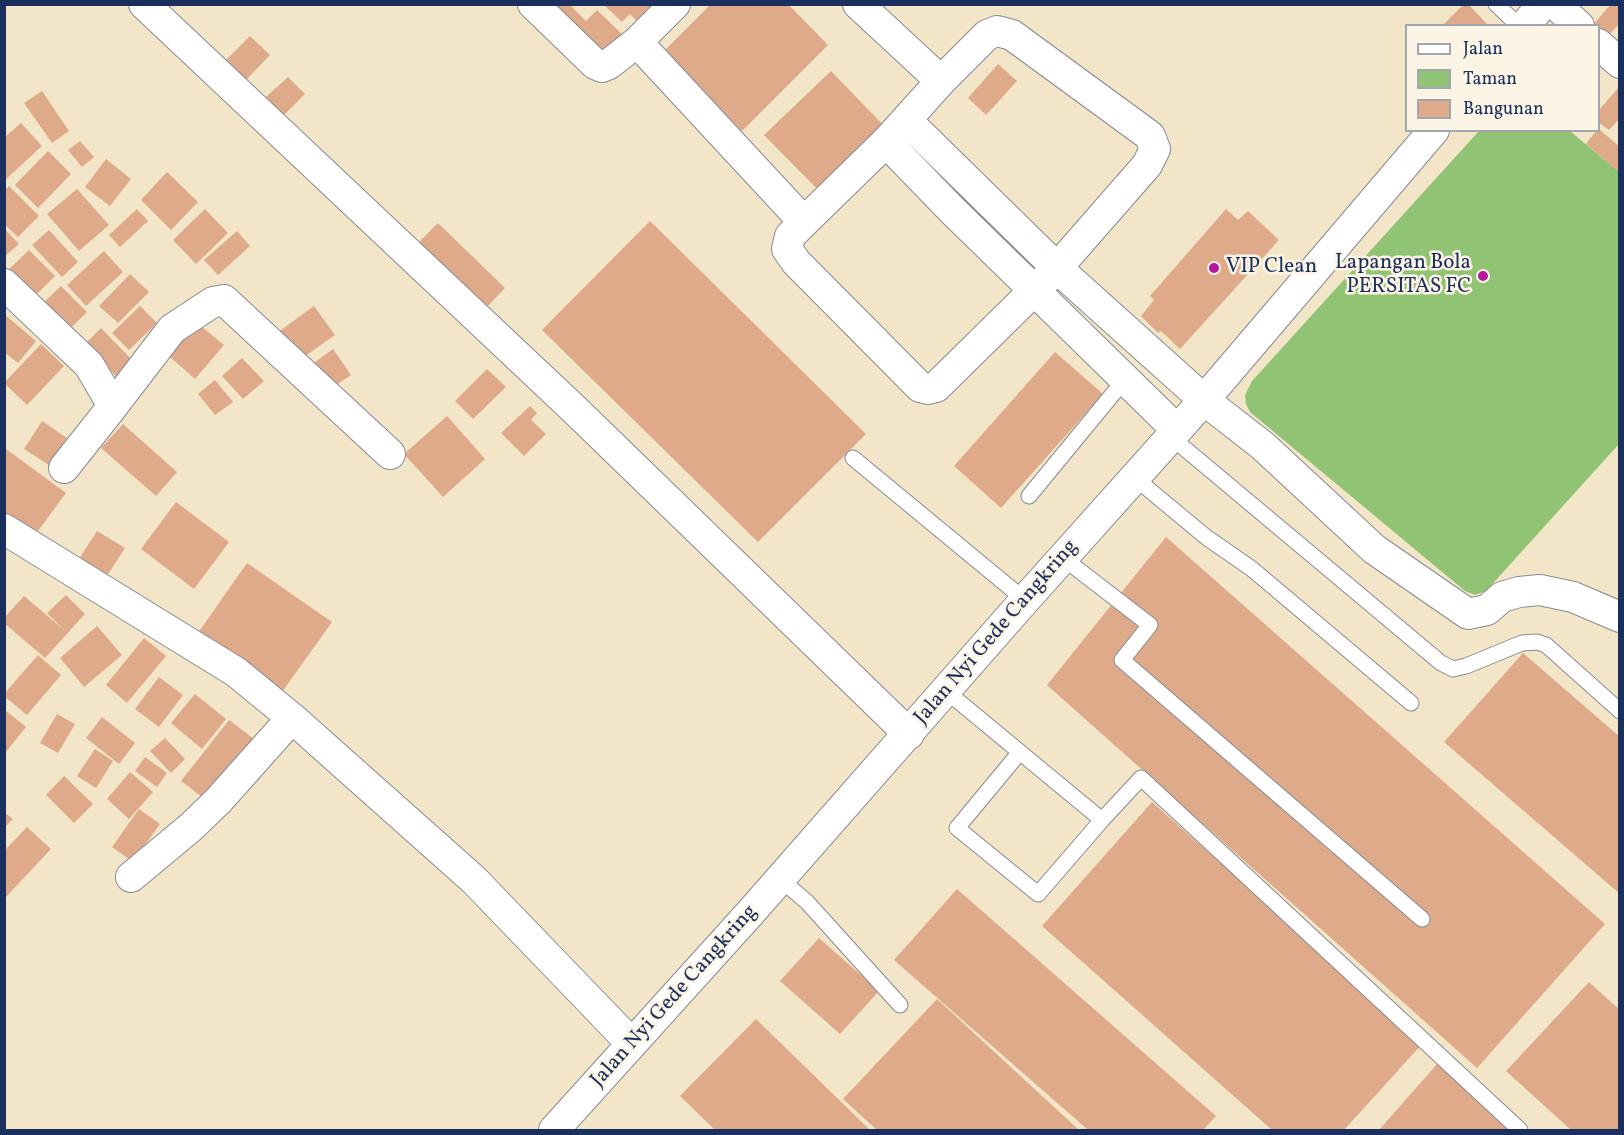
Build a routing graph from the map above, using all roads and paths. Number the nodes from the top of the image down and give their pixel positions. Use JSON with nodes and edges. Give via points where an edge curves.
{"nodes":[{"id":1,"x":144,"y":4,"type":"edge"},
{"id":2,"x":533,"y":4,"type":"edge"},
{"id":3,"x":675,"y":4,"type":"edge"},
{"id":4,"x":858,"y":4,"type":"edge"},
{"id":5,"x":1496,"y":4,"type":"edge"},
{"id":6,"x":1543,"y":4,"type":"edge"},
{"id":7,"x":1555,"y":4,"type":"edge"},
{"id":8,"x":1517,"y":24,"type":"edge"},
{"id":9,"x":1526,"y":24,"type":"edge"},
{"id":10,"x":1577,"y":24,"type":"edge"},
{"id":11,"x":637,"y":42,"type":"junction"},
{"id":12,"x":1600,"y":45,"type":"edge"},
{"id":13,"x":1620,"y":63,"type":"edge"},
{"id":14,"x":941,"y":81,"type":"junction"},
{"id":15,"x":906,"y":120,"type":"junction"},
{"id":16,"x":1432,"y":132,"type":"edge"},
{"id":17,"x":886,"y":142,"type":"junction"},
{"id":18,"x":804,"y":222,"type":"junction"},
{"id":19,"x":1057,"y":268,"type":"junction"},
{"id":20,"x":4,"y":284,"type":"edge"},
{"id":21,"x":1035,"y":291,"type":"junction"},
{"id":22,"x":1126,"y":330,"type":"junction"},
{"id":23,"x":1101,"y":355,"type":"junction"},
{"id":24,"x":1126,"y":378,"type":"junction"},
{"id":25,"x":1204,"y":400,"type":"junction"},
{"id":26,"x":113,"y":406,"type":"junction"},
{"id":27,"x":1174,"y":433,"type":"junction"},
{"id":28,"x":390,"y":454,"type":"dead end"},
{"id":29,"x":853,"y":458,"type":"dead end"},
{"id":30,"x":64,"y":468,"type":"dead end"},
{"id":31,"x":1135,"y":478,"type":"junction"},
{"id":32,"x":1029,"y":496,"type":"dead end"},
{"id":33,"x":4,"y":529,"type":"edge"},
{"id":34,"x":1063,"y":558,"type":"junction"},
{"id":35,"x":1025,"y":600,"type":"junction"},
{"id":36,"x":1620,"y":617,"type":"edge"},
{"id":37,"x":946,"y":691,"type":"junction"},
{"id":38,"x":1411,"y":703,"type":"dead end"},
{"id":39,"x":1620,"y":711,"type":"edge"},
{"id":40,"x":292,"y":718,"type":"junction"},
{"id":41,"x":909,"y":734,"type":"junction"},
{"id":42,"x":1020,"y":752,"type":"junction"},
{"id":43,"x":1102,"y":820,"type":"junction"},
{"id":44,"x":131,"y":877,"type":"dead end"},
{"id":45,"x":780,"y":879,"type":"junction"},
{"id":46,"x":1422,"y":919,"type":"dead end"},
{"id":47,"x":900,"y":1005,"type":"dead end"},
{"id":48,"x":632,"y":1044,"type":"junction"},
{"id":49,"x":554,"y":1131,"type":"edge"},
{"id":50,"x":1520,"y":1131,"type":"edge"}],
"edges":[{"from":1,"to":41,"type":"street","via":[[575,410]]},
{"from":2,"to":11,"type":"street","via":[[602,67]]},
{"from":3,"to":11,"type":"street"},
{"from":4,"to":14,"type":"street"},
{"from":5,"to":8,"type":"lane"},
{"from":6,"to":9,"type":"street"},
{"from":7,"to":10,"type":"street"},
{"from":11,"to":18,"type":"street"},
{"from":12,"to":13,"type":"street"},
{"from":14,"to":15,"type":"street"},
{"from":14,"to":19,"type":"street","via":[[987,35],[997,31],[1012,35],[1150,135],[1155,149],[1147,165]]},
{"from":15,"to":17,"type":"street"},
{"from":15,"to":19,"type":"street"},
{"from":16,"to":25,"type":"street","name":"Jalan Nyi Gede Cangkring"},
{"from":17,"to":18,"type":"street"},
{"from":17,"to":21,"type":"street"},
{"from":18,"to":21,"type":"street","via":[[790,236],[787,249],[796,262],[920,387],[936,387]]},
{"from":19,"to":21,"type":"street"},
{"from":19,"to":22,"type":"street"},
{"from":20,"to":26,"type":"street","via":[[89,366]]},
{"from":21,"to":23,"type":"street"},
{"from":22,"to":23,"type":"street"},
{"from":22,"to":25,"type":"street"},
{"from":23,"to":24,"type":"street"},
{"from":24,"to":27,"type":"street"},
{"from":24,"to":32,"type":"lane"},
{"from":25,"to":27,"type":"street","name":"Jalan Nyi Gede Cangkring"},
{"from":25,"to":36,"type":"street","via":[[1263,446],[1374,549],[1468,614],[1487,610],[1502,597],[1539,590],[1573,597]]},
{"from":26,"to":28,"type":"street","via":[[172,329],[213,302],[224,300]]},
{"from":26,"to":30,"type":"street"},
{"from":27,"to":31,"type":"street","name":"Jalan Nyi Gede Cangkring"},
{"from":27,"to":39,"type":"lane","via":[[1441,663],[1453,669],[1521,643],[1537,642],[1546,645]]},
{"from":29,"to":35,"type":"lane"},
{"from":31,"to":34,"type":"street","name":"Jalan Nyi Gede Cangkring"},
{"from":31,"to":38,"type":"lane","via":[[1252,569]]},
{"from":33,"to":40,"type":"street","via":[[236,672]]},
{"from":34,"to":35,"type":"street","name":"Jalan Nyi Gede Cangkring"},
{"from":34,"to":46,"type":"lane","via":[[1150,625],[1122,660]]},
{"from":35,"to":37,"type":"street","name":"Jalan Nyi Gede Cangkring"},
{"from":37,"to":41,"type":"street","name":"Jalan Nyi Gede Cangkring"},
{"from":37,"to":42,"type":"lane"},
{"from":40,"to":44,"type":"street","via":[[218,801]]},
{"from":40,"to":48,"type":"street","via":[[474,880]]},
{"from":41,"to":45,"type":"street","name":"Jalan Nyi Gede Cangkring"},
{"from":42,"to":43,"type":"lane"},
{"from":42,"to":43,"type":"lane","via":[[957,828],[1038,894]]},
{"from":43,"to":50,"type":"lane","via":[[1141,778]]},
{"from":45,"to":47,"type":"lane","via":[[807,902]]},
{"from":45,"to":48,"type":"street","name":"Jalan Nyi Gede Cangkring"},
{"from":48,"to":49,"type":"street","name":"Jalan Nyi Gede Cangkring"}]}
